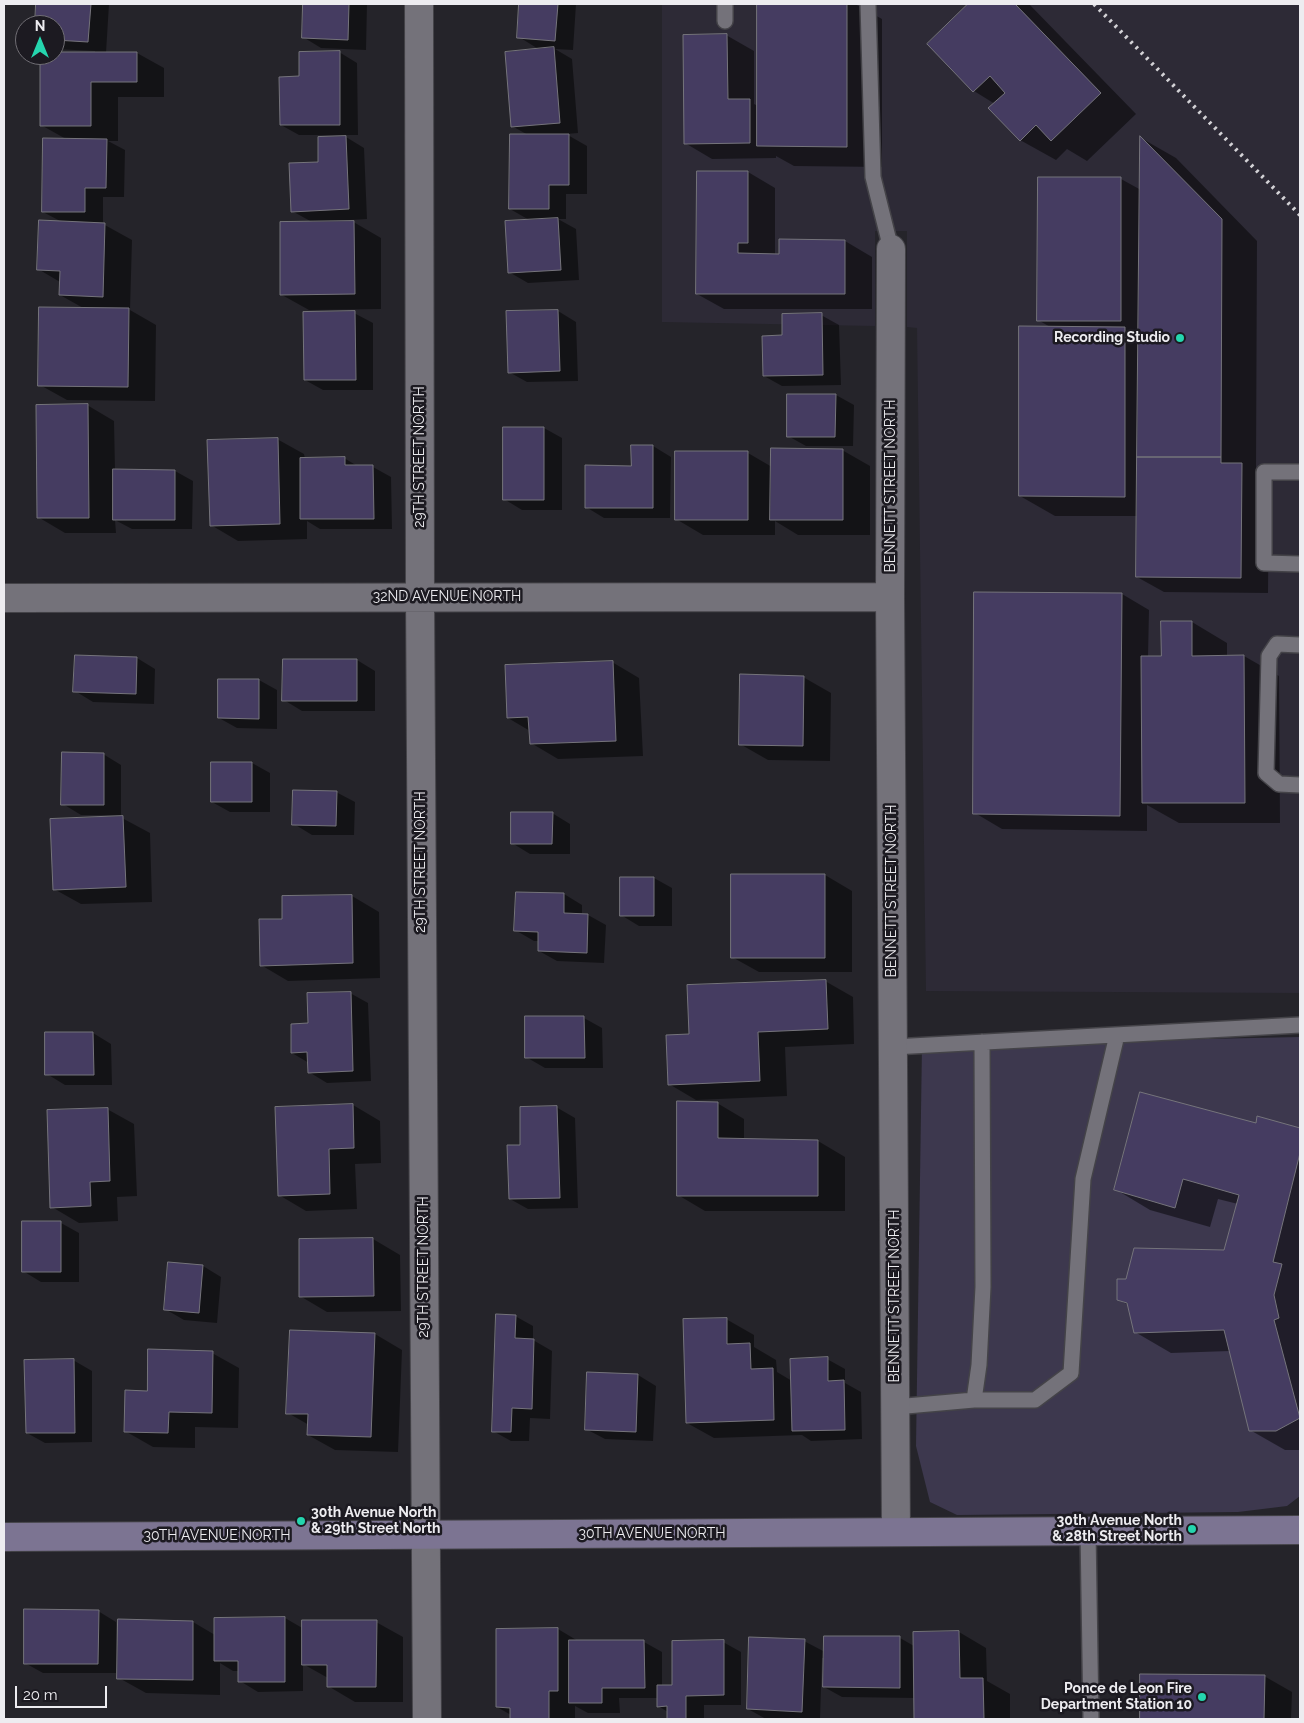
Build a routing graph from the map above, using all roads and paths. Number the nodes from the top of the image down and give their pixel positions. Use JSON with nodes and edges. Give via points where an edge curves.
{"nodes":[{"id":1,"x":420,"y":4,"type":"edge"},
{"id":2,"x":725,"y":4,"type":"edge"},
{"id":3,"x":868,"y":4,"type":"edge"},
{"id":4,"x":724,"y":21,"type":"dead end"},
{"id":5,"x":891,"y":249,"type":"joint"},
{"id":6,"x":1300,"y":472,"type":"edge"},
{"id":7,"x":1300,"y":564,"type":"edge"},
{"id":8,"x":420,"y":597,"type":"junction"},
{"id":9,"x":890,"y":597,"type":"junction"},
{"id":10,"x":4,"y":598,"type":"edge"},
{"id":11,"x":1300,"y":644,"type":"edge"},
{"id":12,"x":1300,"y":785,"type":"edge"},
{"id":13,"x":1300,"y":1025,"type":"edge"},
{"id":14,"x":1117,"y":1035,"type":"junction"},
{"id":15,"x":982,"y":1042,"type":"junction"},
{"id":16,"x":893,"y":1047,"type":"junction"},
{"id":17,"x":974,"y":1400,"type":"junction"},
{"id":18,"x":896,"y":1407,"type":"junction"},
{"id":19,"x":1300,"y":1530,"type":"edge"},
{"id":20,"x":1088,"y":1531,"type":"junction"},
{"id":21,"x":896,"y":1532,"type":"junction"},
{"id":22,"x":425,"y":1535,"type":"junction"},
{"id":23,"x":4,"y":1537,"type":"edge"},
{"id":24,"x":427,"y":1719,"type":"edge"},
{"id":25,"x":1091,"y":1719,"type":"edge"}],
"edges":[{"from":1,"to":8,"type":"street","name":"29TH STREET NORTH"},
{"from":2,"to":4,"type":"lane"},
{"from":3,"to":5,"type":"lane","via":[[874,177]]},
{"from":5,"to":9,"type":"street","name":"BENNETT STREET NORTH"},
{"from":6,"to":7,"type":"lane","via":[[1264,472],[1264,563]]},
{"from":8,"to":9,"type":"street","name":"32ND AVENUE NORTH"},
{"from":8,"to":10,"type":"street","name":"32ND AVENUE NORTH"},
{"from":8,"to":22,"type":"street","name":"29TH STREET NORTH"},
{"from":9,"to":16,"type":"street","name":"BENNETT STREET NORTH"},
{"from":11,"to":12,"type":"lane","via":[[1277,644],[1269,656],[1266,773],[1279,784]]},
{"from":13,"to":14,"type":"lane"},
{"from":14,"to":15,"type":"lane"},
{"from":14,"to":17,"type":"lane","via":[[1083,1179],[1070,1373],[1035,1400]]},
{"from":15,"to":16,"type":"lane"},
{"from":15,"to":17,"type":"lane","via":[[982,1287],[979,1365]]},
{"from":16,"to":18,"type":"street","name":"BENNETT STREET NORTH"},
{"from":17,"to":18,"type":"lane"},
{"from":18,"to":21,"type":"street","name":"BENNETT STREET NORTH"},
{"from":19,"to":20,"type":"street","name":"30TH AVENUE NORTH"},
{"from":20,"to":21,"type":"street","name":"30TH AVENUE NORTH"},
{"from":20,"to":25,"type":"lane"},
{"from":21,"to":22,"type":"street","name":"30TH AVENUE NORTH"},
{"from":22,"to":23,"type":"street","name":"30TH AVENUE NORTH"},
{"from":22,"to":24,"type":"street","name":"29TH STREET NORTH"}]}
